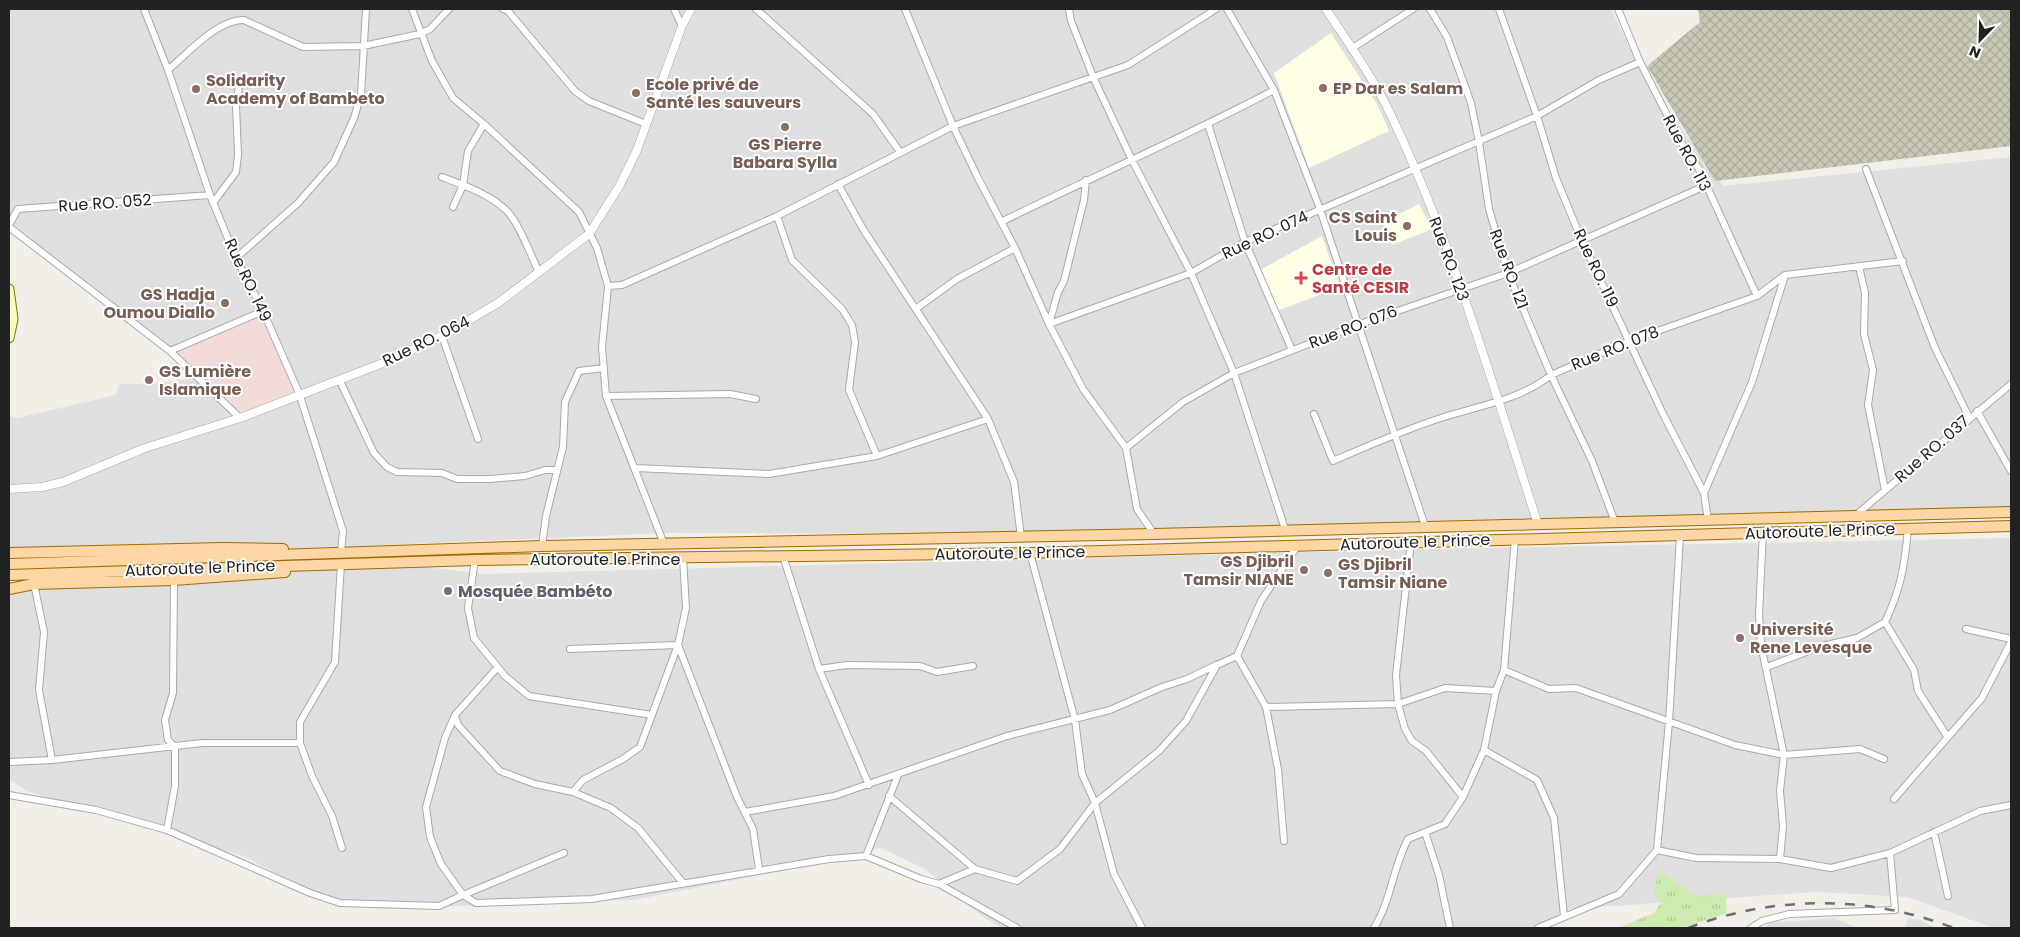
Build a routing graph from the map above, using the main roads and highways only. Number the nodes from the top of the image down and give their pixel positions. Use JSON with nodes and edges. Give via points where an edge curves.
{"nodes":[{"id":1,"x":9,"y":289,"type":"edge"},
{"id":2,"x":9,"y":338,"type":"edge"},
{"id":3,"x":2011,"y":512,"type":"edge"},
{"id":4,"x":2011,"y":526,"type":"edge"},
{"id":5,"x":341,"y":552,"type":"junction"},
{"id":6,"x":9,"y":554,"type":"edge"},
{"id":7,"x":9,"y":564,"type":"edge"},
{"id":8,"x":179,"y":564,"type":"junction"},
{"id":9,"x":341,"y":564,"type":"junction"},
{"id":10,"x":9,"y":576,"type":"edge"},
{"id":11,"x":10,"y":589,"type":"edge"}],
"edges":[{"from":1,"to":2,"type":"main road","via":[[13,319]]},
{"from":3,"to":5,"type":"main road","name":"Autoroute le Prince"},
{"from":4,"to":9,"type":"main road","name":"Autoroute le Prince","via":[[1030,553]]},
{"from":5,"to":6,"type":"main road","via":[[223,548]]},
{"from":5,"to":8,"type":"main road","name":"Autoroute le Prince"},
{"from":7,"to":8,"type":"main road","name":"Autoroute le Prince"},
{"from":8,"to":9,"type":"main road","name":"Autoroute le Prince"},
{"from":8,"to":10,"type":"main road","name":"Autoroute le Prince"},
{"from":9,"to":11,"type":"main road","via":[[284,572],[174,580],[34,584]]}]}
